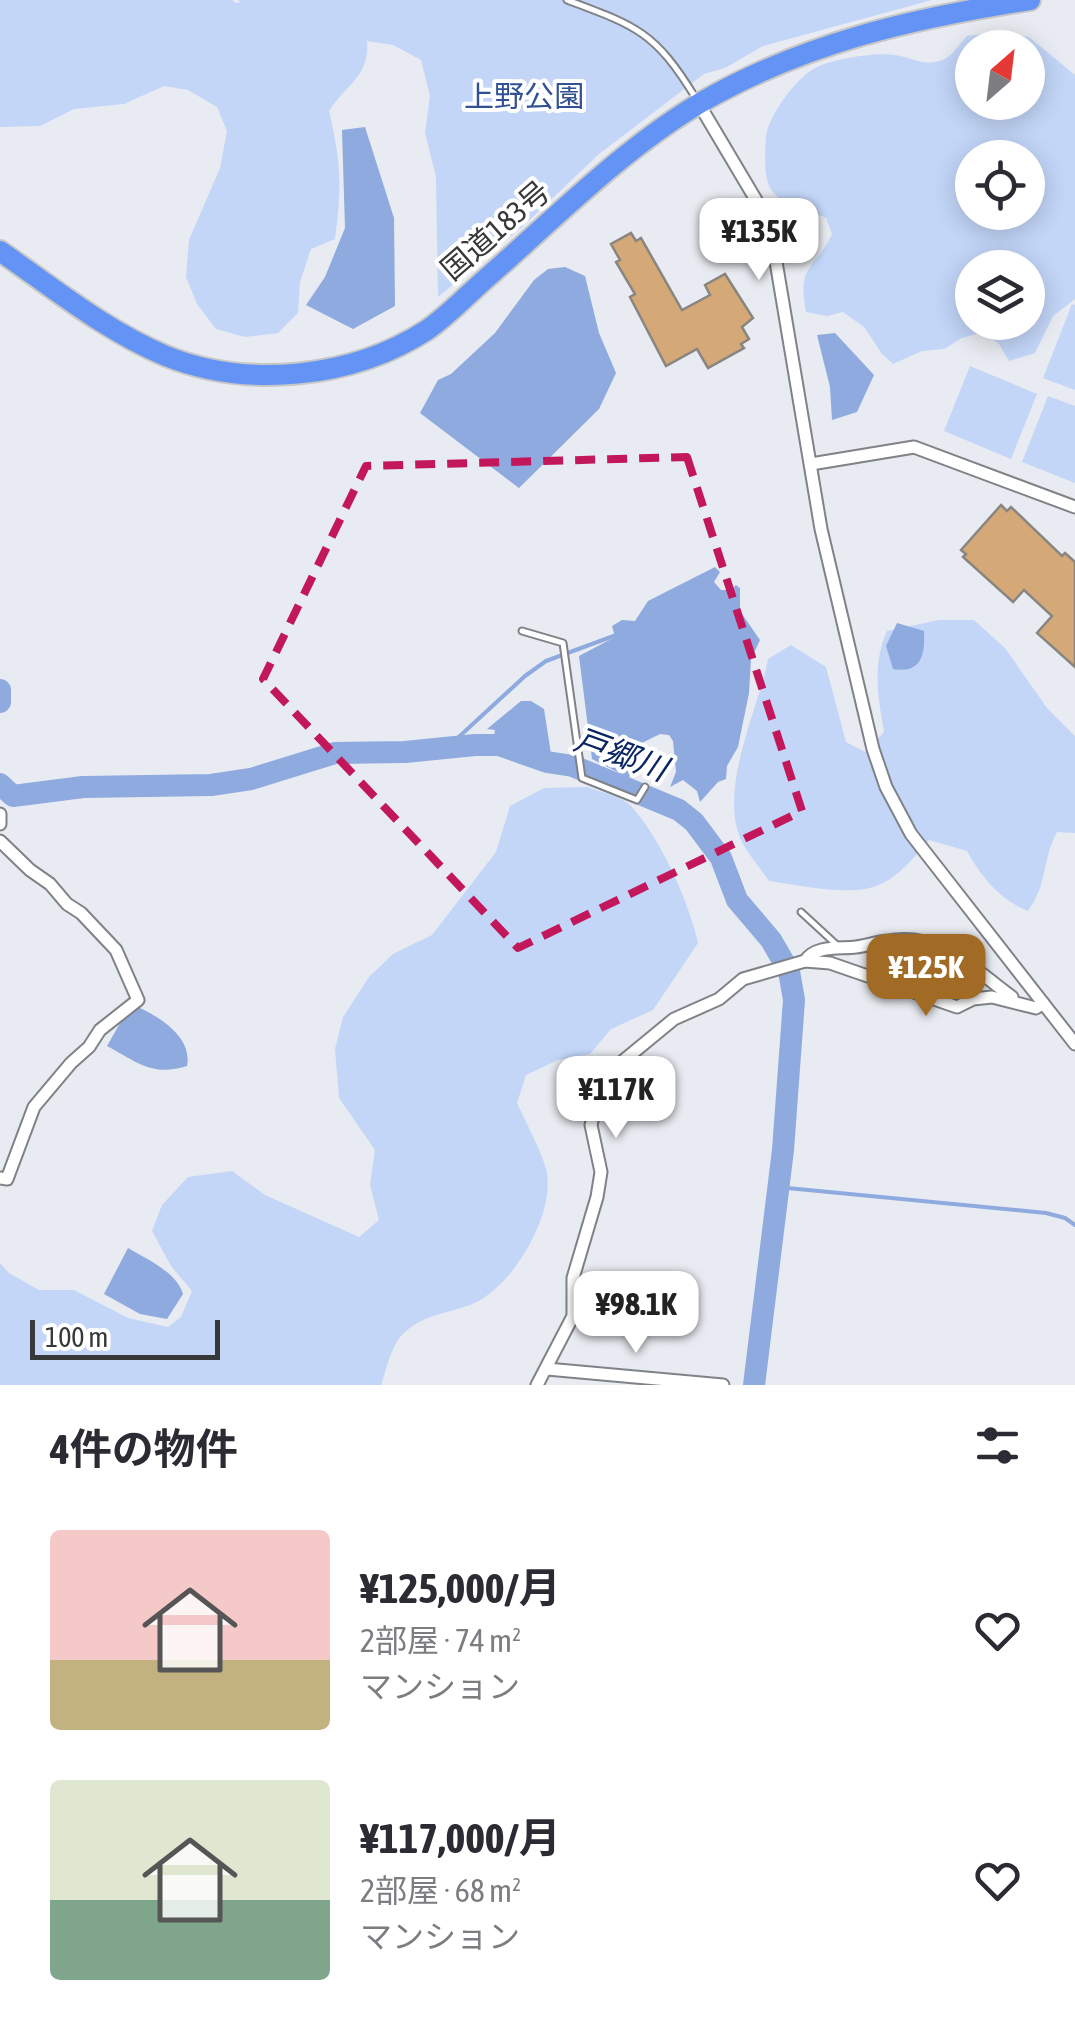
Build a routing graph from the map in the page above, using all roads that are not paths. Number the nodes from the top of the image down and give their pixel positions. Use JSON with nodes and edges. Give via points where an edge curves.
{"nodes":[{"id":1,"x":567,"y":0,"type":"edge"},
{"id":2,"x":1030,"y":0,"type":"edge"},
{"id":3,"x":584,"y":3,"type":"edge"},
{"id":4,"x":700,"y":104,"type":"junction"},
{"id":5,"x":0,"y":251,"type":"edge"},
{"id":6,"x":811,"y":464,"type":"junction"},
{"id":7,"x":1075,"y":507,"type":"edge"},
{"id":8,"x":522,"y":631,"type":"dead end"},
{"id":9,"x":644,"y":787,"type":"dead end"},
{"id":10,"x":0,"y":814,"type":"edge"},
{"id":11,"x":0,"y":824,"type":"edge"},
{"id":12,"x":0,"y":841,"type":"edge"},
{"id":13,"x":801,"y":912,"type":"dead end"},
{"id":14,"x":840,"y":948,"type":"junction"},
{"id":15,"x":804,"y":962,"type":"junction"},
{"id":16,"x":1020,"y":1002,"type":"junction"},
{"id":17,"x":1044,"y":1003,"type":"junction"},
{"id":18,"x":1075,"y":1044,"type":"edge"},
{"id":19,"x":0,"y":1178,"type":"edge"},
{"id":20,"x":546,"y":1369,"type":"junction"},
{"id":21,"x":537,"y":1385,"type":"edge"},
{"id":22,"x":722,"y":1385,"type":"edge"}],
"edges":[{"from":1,"to":3,"type":"lane"},
{"from":2,"to":4,"type":"highway","name":"国道183号","via":[[935,15],[827,44]]},
{"from":3,"to":4,"type":"lane","via":[[656,41]]},
{"from":4,"to":5,"type":"highway","name":"国道183号","via":[[636,148],[428,329],[380,355],[334,367],[281,375],[224,373],[166,356],[98,319]]},
{"from":4,"to":6,"type":"street","via":[[771,232]]},
{"from":6,"to":7,"type":"street","via":[[914,447]]},
{"from":6,"to":17,"type":"street","via":[[886,787],[911,834]]},
{"from":8,"to":9,"type":"lane","via":[[564,646],[582,778],[637,800]]},
{"from":10,"to":11,"type":"street"},
{"from":12,"to":19,"type":"street","via":[[116,950],[138,1000],[100,1030],[34,1106],[6,1178]]},
{"from":13,"to":14,"type":"lane"},
{"from":14,"to":15,"type":"street","via":[[814,952]]},
{"from":14,"to":16,"type":"street","via":[[888,940],[938,945]]},
{"from":15,"to":16,"type":"street","via":[[830,963],[957,1008],[981,997]]},
{"from":15,"to":20,"type":"street","via":[[743,979],[719,999],[674,1018],[623,1062],[591,1124],[601,1172],[573,1278],[573,1316]]},
{"from":16,"to":17,"type":"street","via":[[1036,1008]]},
{"from":17,"to":18,"type":"street"},
{"from":20,"to":21,"type":"street"},
{"from":20,"to":22,"type":"street"}]}
